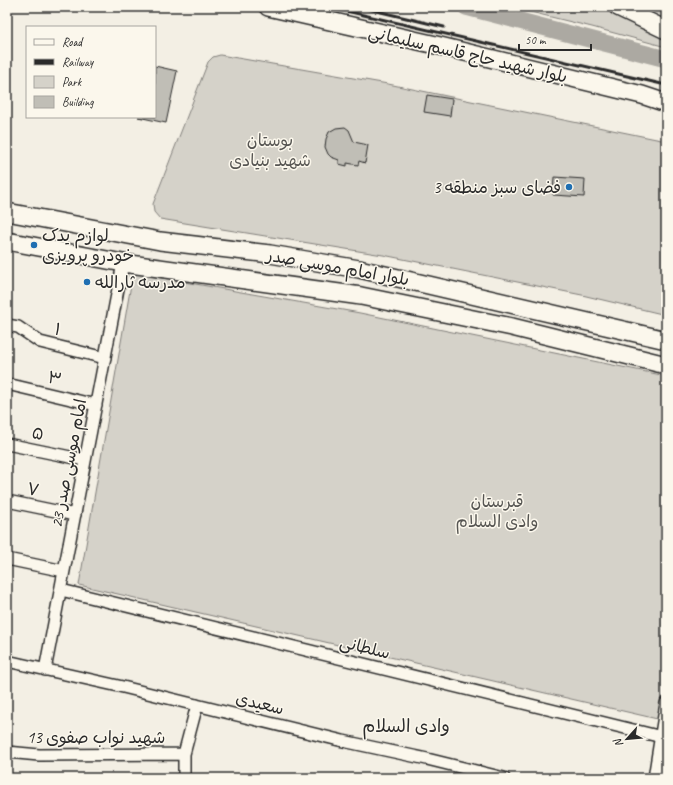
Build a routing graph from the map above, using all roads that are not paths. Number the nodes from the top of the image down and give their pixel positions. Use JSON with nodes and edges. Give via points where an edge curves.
{"nodes":[{"id":1,"x":268,"y":7,"type":"edge"},
{"id":2,"x":618,"y":7,"type":"edge"},
{"id":3,"x":666,"y":30,"type":"edge"},
{"id":4,"x":666,"y":103,"type":"edge"},
{"id":5,"x":7,"y":212,"type":"edge"},
{"id":6,"x":7,"y":241,"type":"edge"},
{"id":7,"x":123,"y":263,"type":"junction"},
{"id":8,"x":7,"y":325,"type":"edge"},
{"id":9,"x":666,"y":340,"type":"edge"},
{"id":10,"x":105,"y":358,"type":"junction"},
{"id":11,"x":666,"y":365,"type":"edge"},
{"id":12,"x":7,"y":384,"type":"edge"},
{"id":13,"x":96,"y":405,"type":"junction"},
{"id":14,"x":7,"y":444,"type":"edge"},
{"id":15,"x":85,"y":460,"type":"junction"},
{"id":16,"x":7,"y":501,"type":"edge"},
{"id":17,"x":75,"y":516,"type":"junction"},
{"id":18,"x":7,"y":559,"type":"edge"},
{"id":19,"x":64,"y":571,"type":"junction"},
{"id":20,"x":61,"y":590,"type":"junction"},
{"id":21,"x":7,"y":661,"type":"edge"},
{"id":22,"x":45,"y":670,"type":"junction"},
{"id":23,"x":666,"y":703,"type":"edge"},
{"id":24,"x":197,"y":705,"type":"junction"},
{"id":25,"x":664,"y":738,"type":"edge"},
{"id":26,"x":7,"y":752,"type":"edge"},
{"id":27,"x":184,"y":754,"type":"junction"},
{"id":28,"x":184,"y":778,"type":"edge"},
{"id":29,"x":504,"y":778,"type":"edge"},
{"id":30,"x":654,"y":778,"type":"edge"}],
"edges":[{"from":1,"to":4,"type":"main road","name":"بلوار شهید حاج قاسم سلیمانی","via":[[436,45]]},
{"from":2,"to":3,"type":"main road"},
{"from":5,"to":9,"type":"main road","name":"بلوار امام موسی صدر","via":[[160,241],[270,254],[359,269]]},
{"from":6,"to":7,"type":"main road","name":"بلوار امام موسی صدر"},
{"from":7,"to":10,"type":"street","name":"امام موسی صدر 23"},
{"from":7,"to":11,"type":"main road","name":"بلوار امام موسی صدر","via":[[361,296],[512,327]]},
{"from":8,"to":10,"type":"street","name":"۱","via":[[18,327],[40,342]]},
{"from":10,"to":13,"type":"street","name":"امام موسی صدر 23"},
{"from":12,"to":13,"type":"street","name":"۳"},
{"from":13,"to":15,"type":"street","name":"امام موسی صدر 23"},
{"from":14,"to":15,"type":"street","name":"۵"},
{"from":15,"to":17,"type":"street","name":"امام موسی صدر 23"},
{"from":16,"to":17,"type":"street","name":"۷"},
{"from":17,"to":19,"type":"street","name":"امام موسی صدر 23"},
{"from":18,"to":19,"type":"street"},
{"from":19,"to":20,"type":"street","name":"امام موسی صدر 23"},
{"from":20,"to":22,"type":"street","name":"امام موسی صدر 23"},
{"from":20,"to":25,"type":"street","name":"سلطانی"},
{"from":21,"to":22,"type":"street","name":"سعیدی"},
{"from":22,"to":24,"type":"street","name":"سعیدی"},
{"from":23,"to":25,"type":"street"},
{"from":24,"to":27,"type":"street"},
{"from":24,"to":29,"type":"street","name":"سعیدی"},
{"from":25,"to":30,"type":"street"},
{"from":26,"to":27,"type":"street","name":"شهید نواب صفوی 13","via":[[39,755]]},
{"from":27,"to":28,"type":"street"}]}
